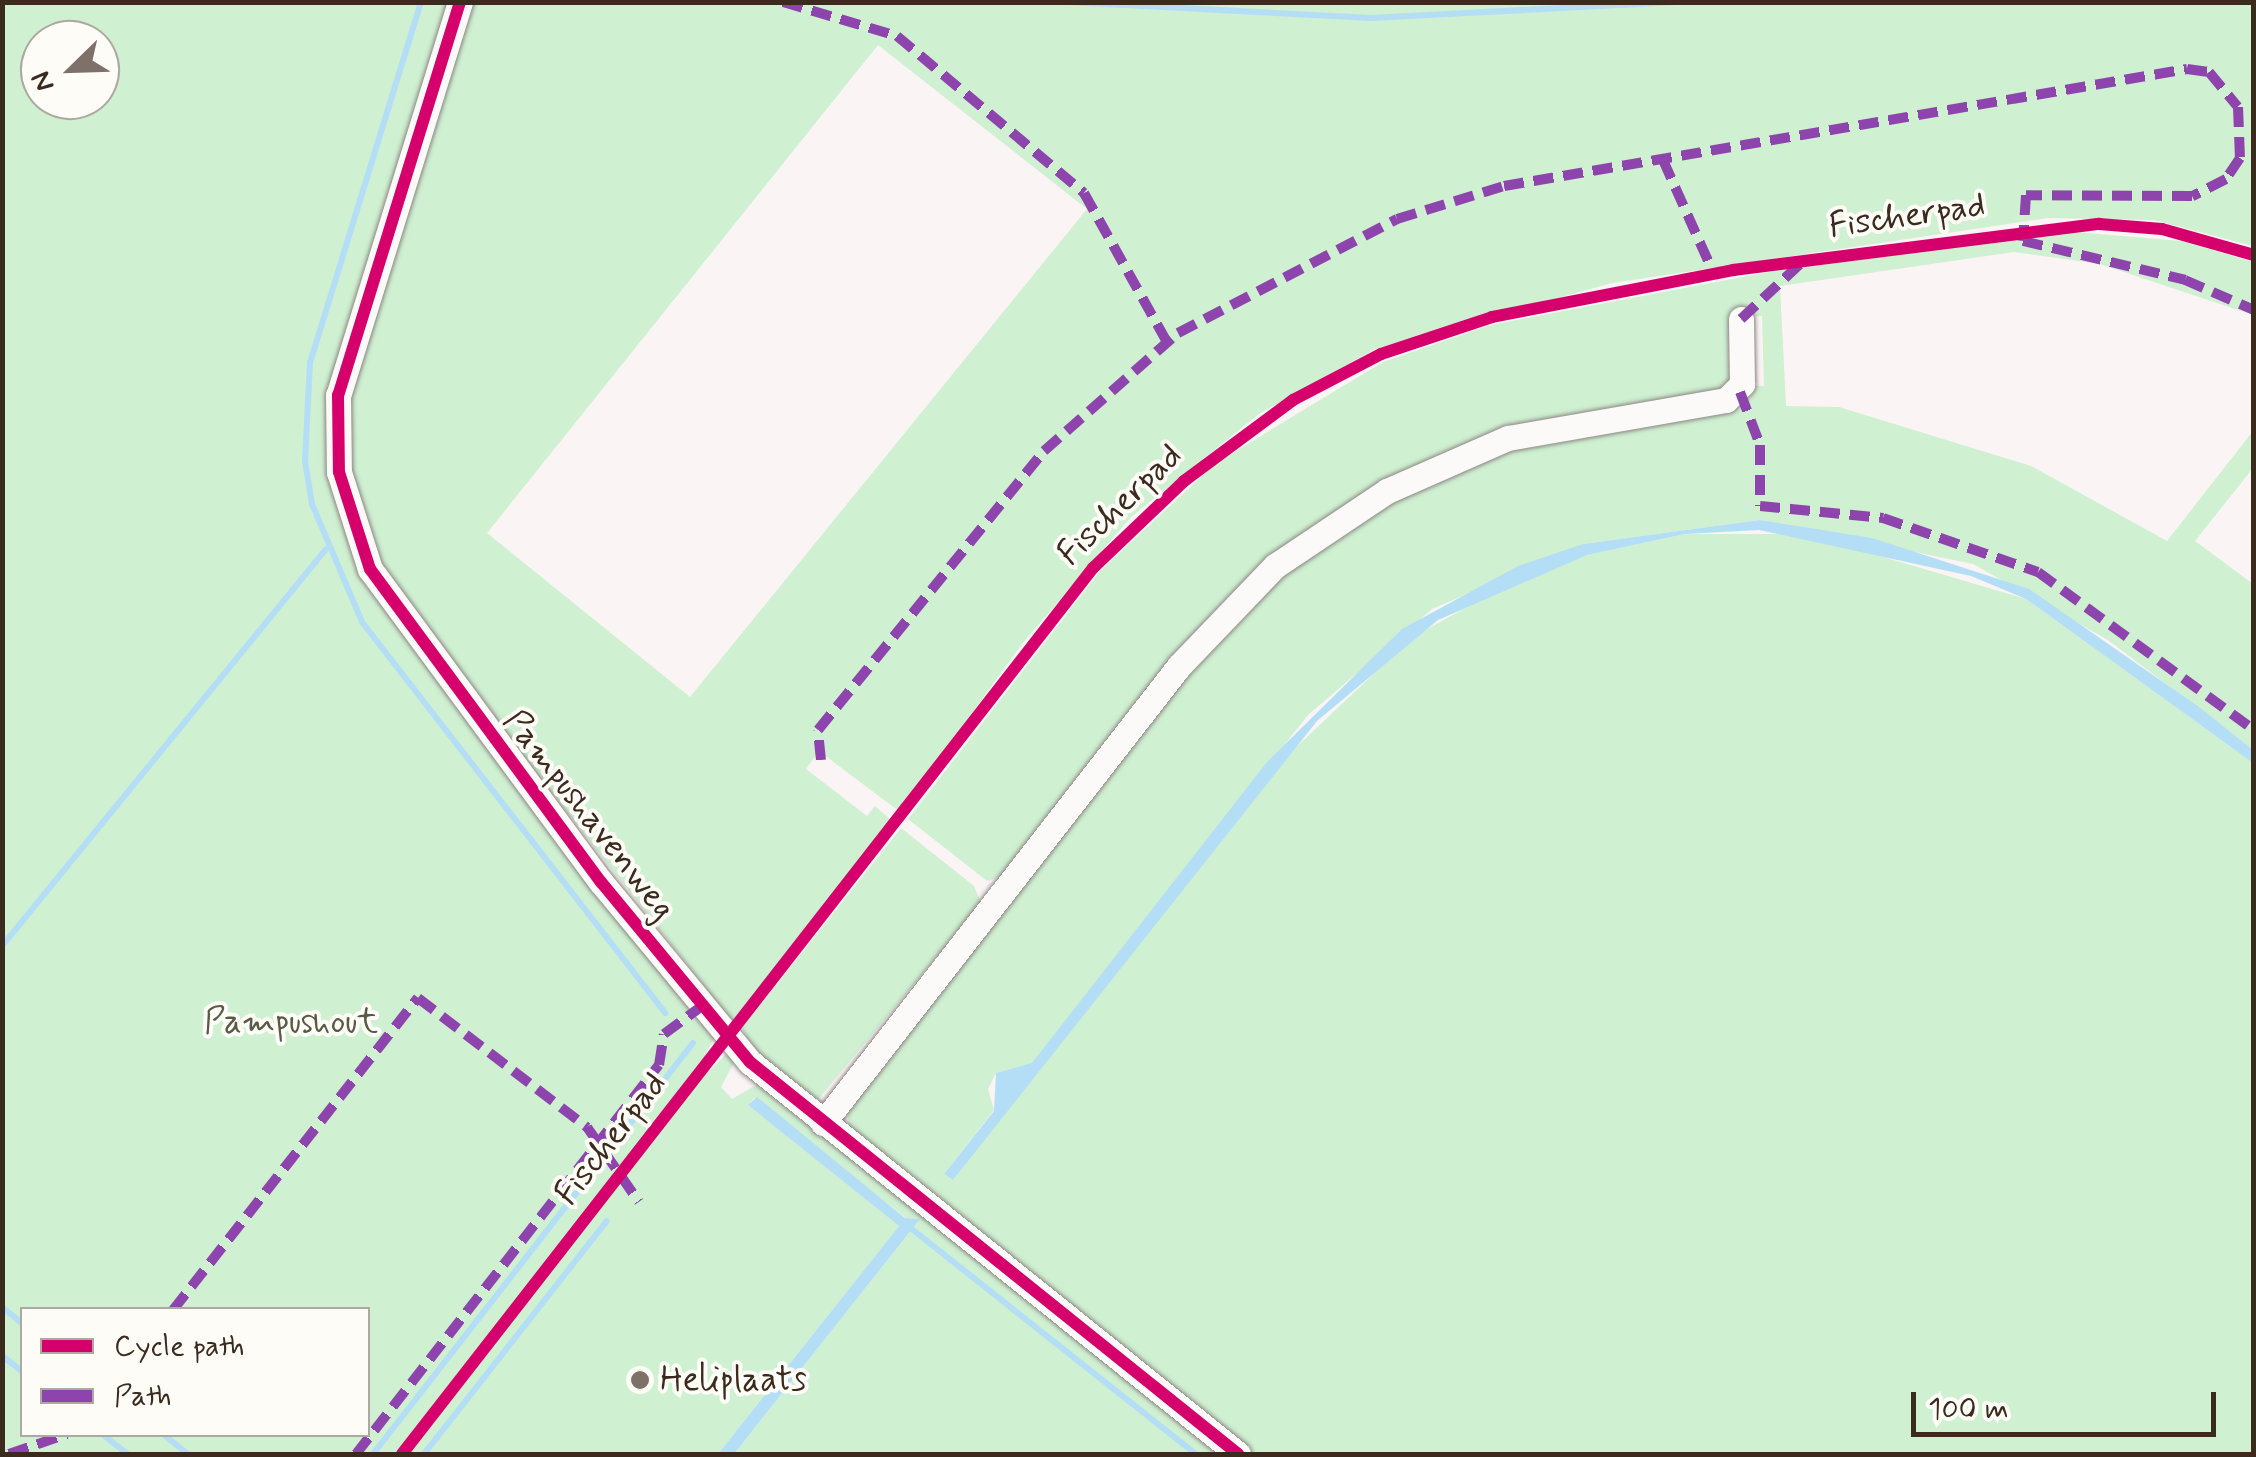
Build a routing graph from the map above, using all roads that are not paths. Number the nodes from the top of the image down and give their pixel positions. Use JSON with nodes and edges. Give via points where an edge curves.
{"nodes":[{"id":1,"x":460,"y":2,"type":"edge"},
{"id":2,"x":1742,"y":319,"type":"dead end"},
{"id":3,"x":824,"y":1123,"type":"junction"},
{"id":4,"x":1238,"y":1454,"type":"edge"}],
"edges":[{"from":1,"to":3,"type":"street","name":"Pampushavenweg","via":[[345,358],[337,448],[348,512],[410,633],[601,882],[750,1062]]},
{"from":2,"to":3,"type":"street","via":[[1742,384],[1726,400],[1508,438],[1387,490],[1275,566],[1178,666]]},
{"from":3,"to":4,"type":"street","name":"Pampushavenweg"}]}
